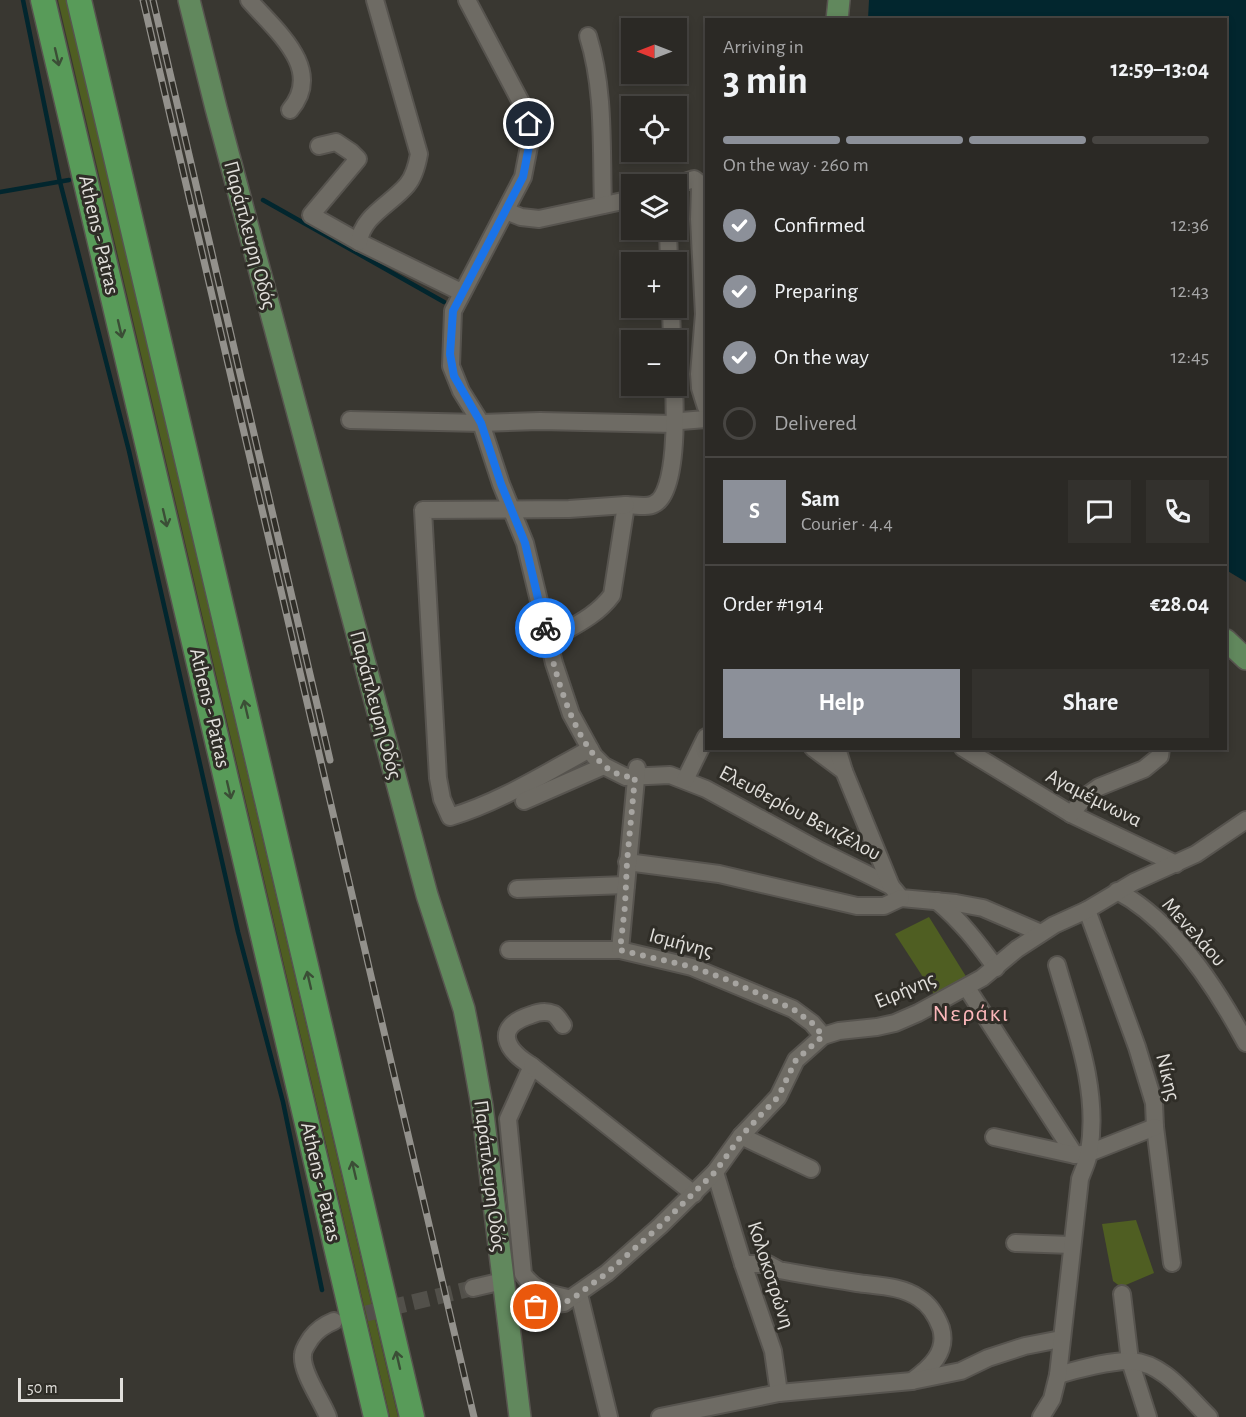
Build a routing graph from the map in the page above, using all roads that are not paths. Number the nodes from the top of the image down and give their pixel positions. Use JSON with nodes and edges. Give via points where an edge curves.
{"nodes":[{"id":1,"x":43,"y":0,"type":"edge"},
{"id":2,"x":79,"y":0,"type":"edge"},
{"id":3,"x":189,"y":0,"type":"edge"},
{"id":4,"x":249,"y":0,"type":"edge"},
{"id":5,"x":375,"y":0,"type":"edge"},
{"id":6,"x":467,"y":0,"type":"edge"},
{"id":7,"x":839,"y":0,"type":"edge"},
{"id":8,"x":837,"y":18,"type":"edge"},
{"id":9,"x":588,"y":36,"type":"dead end"},
{"id":10,"x":290,"y":110,"type":"dead end"},
{"id":11,"x":319,"y":146,"type":"dead end"},
{"id":12,"x":687,"y":181,"type":"edge"},
{"id":13,"x":621,"y":201,"type":"edge"},
{"id":14,"x":603,"y":205,"type":"junction"},
{"id":15,"x":506,"y":211,"type":"junction"},
{"id":16,"x":359,"y":242,"type":"junction"},
{"id":17,"x":461,"y":292,"type":"junction"},
{"id":18,"x":674,"y":396,"type":"edge"},
{"id":19,"x":705,"y":404,"type":"edge"},
{"id":20,"x":705,"y":419,"type":"edge"},
{"id":21,"x":350,"y":420,"type":"dead end"},
{"id":22,"x":481,"y":423,"type":"junction"},
{"id":23,"x":674,"y":424,"type":"junction"},
{"id":24,"x":626,"y":505,"type":"junction"},
{"id":25,"x":514,"y":510,"type":"junction"},
{"id":26,"x":548,"y":641,"type":"junction"},
{"id":27,"x":1227,"y":641,"type":"edge"},
{"id":28,"x":1246,"y":659,"type":"edge"},
{"id":29,"x":705,"y":738,"type":"edge"},
{"id":30,"x":590,"y":749,"type":"junction"},
{"id":31,"x":816,"y":750,"type":"edge"},
{"id":32,"x":838,"y":750,"type":"edge"},
{"id":33,"x":966,"y":750,"type":"edge"},
{"id":34,"x":1161,"y":750,"type":"edge"},
{"id":35,"x":604,"y":766,"type":"junction"},
{"id":36,"x":844,"y":771,"type":"junction"},
{"id":37,"x":636,"y":772,"type":"junction"},
{"id":38,"x":685,"y":780,"type":"junction"},
{"id":39,"x":524,"y":801,"type":"dead end"},
{"id":40,"x":1071,"y":814,"type":"junction"},
{"id":41,"x":1246,"y":820,"type":"edge"},
{"id":42,"x":627,"y":862,"type":"junction"},
{"id":43,"x":1176,"y":864,"type":"junction"},
{"id":44,"x":626,"y":885,"type":"junction"},
{"id":45,"x":517,"y":889,"type":"dead end"},
{"id":46,"x":1117,"y":891,"type":"junction"},
{"id":47,"x":896,"y":892,"type":"junction"},
{"id":48,"x":936,"y":901,"type":"junction"},
{"id":49,"x":1087,"y":910,"type":"junction"},
{"id":50,"x":1041,"y":933,"type":"junction"},
{"id":51,"x":509,"y":950,"type":"dead end"},
{"id":52,"x":620,"y":950,"type":"junction"},
{"id":53,"x":1057,"y":965,"type":"dead end"},
{"id":54,"x":996,"y":968,"type":"junction"},
{"id":55,"x":966,"y":988,"type":"junction"},
{"id":56,"x":563,"y":1025,"type":"dead end"},
{"id":57,"x":823,"y":1036,"type":"junction"},
{"id":58,"x":1246,"y":1043,"type":"edge"},
{"id":59,"x":532,"y":1066,"type":"junction"},
{"id":60,"x":1155,"y":1127,"type":"junction"},
{"id":61,"x":741,"y":1136,"type":"junction"},
{"id":62,"x":994,"y":1137,"type":"dead end"},
{"id":63,"x":1082,"y":1154,"type":"junction"},
{"id":64,"x":811,"y":1168,"type":"dead end"},
{"id":65,"x":715,"y":1172,"type":"junction"},
{"id":66,"x":694,"y":1194,"type":"junction"},
{"id":67,"x":1015,"y":1243,"type":"dead end"},
{"id":68,"x":1071,"y":1245,"type":"junction"},
{"id":69,"x":1172,"y":1263,"type":"dead end"},
{"id":70,"x":743,"y":1264,"type":"junction"},
{"id":71,"x":503,"y":1281,"type":"junction"},
{"id":72,"x":473,"y":1288,"type":"tunnel mouth"},
{"id":73,"x":1122,"y":1294,"type":"dead end"},
{"id":74,"x":576,"y":1296,"type":"junction"},
{"id":75,"x":507,"y":1309,"type":"junction"},
{"id":76,"x":334,"y":1321,"type":"tunnel mouth"},
{"id":77,"x":1061,"y":1339,"type":"junction"},
{"id":78,"x":1130,"y":1361,"type":"junction"},
{"id":79,"x":1058,"y":1375,"type":"junction"},
{"id":80,"x":912,"y":1381,"type":"junction"},
{"id":81,"x":779,"y":1393,"type":"junction"},
{"id":82,"x":328,"y":1417,"type":"edge"},
{"id":83,"x":376,"y":1417,"type":"edge"},
{"id":84,"x":412,"y":1417,"type":"edge"},
{"id":85,"x":520,"y":1417,"type":"edge"},
{"id":86,"x":609,"y":1417,"type":"edge"},
{"id":87,"x":660,"y":1417,"type":"edge"},
{"id":88,"x":1041,"y":1417,"type":"edge"},
{"id":89,"x":1149,"y":1417,"type":"edge"},
{"id":90,"x":1209,"y":1417,"type":"edge"}],
"edges":[{"from":1,"to":83,"type":"highway","name":"Athens - Patras","one_way":true},
{"from":84,"to":2,"type":"highway","name":"Athens - Patras","one_way":true},
{"from":3,"to":71,"type":"main road","name":"Παράπλευρη Οδός","via":[[420,872],[464,1009],[482,1106]]},
{"from":4,"to":10,"type":"street","via":[[293,50],[302,70],[302,92]]},
{"from":5,"to":16,"type":"street","via":[[419,154],[409,183],[366,222]]},
{"from":6,"to":15,"type":"street","name":"Ελευθερίου Βενιζέλου","via":[[529,124],[531,136],[523,177]]},
{"from":7,"to":8,"type":"main road"},
{"from":9,"to":14,"type":"street","via":[[600,99]]},
{"from":11,"to":16,"type":"street","via":[[336,142],[358,159],[311,214]]},
{"from":12,"to":19,"type":"street","via":[[694,179],[700,187],[704,314],[699,374]]},
{"from":13,"to":14,"type":"street"},
{"from":14,"to":15,"type":"street","via":[[539,219]]},
{"from":15,"to":17,"type":"street","name":"Ελευθερίου Βενιζέλου"},
{"from":16,"to":17,"type":"street"},
{"from":17,"to":22,"type":"street","name":"Ελευθερίου Βενιζέλου","via":[[453,311],[452,366],[461,391]]},
{"from":18,"to":23,"type":"street"},
{"from":20,"to":23,"type":"street"},
{"from":21,"to":22,"type":"street"},
{"from":22,"to":23,"type":"street"},
{"from":22,"to":25,"type":"street","name":"Ελευθερίου Βενιζέλου"},
{"from":23,"to":24,"type":"street","via":[[668,486],[653,505]]},
{"from":24,"to":25,"type":"street"},
{"from":24,"to":26,"type":"street","via":[[612,596],[596,613]]},
{"from":25,"to":26,"type":"street","name":"Ελευθερίου Βενιζέλου"},
{"from":25,"to":30,"type":"street","via":[[423,510],[433,716],[442,799],[450,817],[468,811],[516,790]]},
{"from":26,"to":30,"type":"street","name":"Ελευθερίου Βενιζέλου","via":[[571,714]]},
{"from":27,"to":28,"type":"main road"},
{"from":29,"to":38,"type":"street"},
{"from":30,"to":35,"type":"street","name":"Ελευθερίου Βενιζέλου"},
{"from":31,"to":36,"type":"street"},
{"from":32,"to":36,"type":"street"},
{"from":33,"to":40,"type":"street","name":"Αγαμέμνωνα"},
{"from":34,"to":40,"type":"street","via":[[1160,756],[1144,769],[1099,788]]},
{"from":35,"to":37,"type":"street","name":"Ελευθερίου Βενιζέλου","via":[[626,777]]},
{"from":35,"to":39,"type":"street"},
{"from":36,"to":47,"type":"street"},
{"from":37,"to":38,"type":"street","name":"Ελευθερίου Βενιζέλου"},
{"from":37,"to":42,"type":"street"},
{"from":38,"to":47,"type":"street","name":"Ελευθερίου Βενιζέλου"},
{"from":40,"to":43,"type":"street","name":"Αγαμέμνωνα"},
{"from":41,"to":43,"type":"street","name":"Ειρήνης"},
{"from":42,"to":44,"type":"street"},
{"from":42,"to":47,"type":"street","via":[[719,874],[857,906],[884,906]]},
{"from":43,"to":46,"type":"street","name":"Ειρήνης"},
{"from":44,"to":45,"type":"street"},
{"from":44,"to":52,"type":"street"},
{"from":46,"to":49,"type":"street","name":"Ειρήνης"},
{"from":46,"to":58,"type":"street","name":"Μενελάου","via":[[1161,923],[1179,943],[1213,987]]},
{"from":47,"to":48,"type":"street","name":"Ελευθερίου Βενιζέλου"},
{"from":48,"to":50,"type":"street","name":"Ελευθερίου Βενιζέλου","via":[[983,908]]},
{"from":48,"to":54,"type":"street","via":[[968,929]]},
{"from":49,"to":50,"type":"street","name":"Ειρήνης"},
{"from":49,"to":60,"type":"street","name":"Νίκης","via":[[1137,1047],[1154,1103]]},
{"from":50,"to":54,"type":"street","name":"Ειρήνης"},
{"from":51,"to":52,"type":"street","name":"Ισμήνης"},
{"from":52,"to":57,"type":"street","name":"Ισμήνης","via":[[692,967],[732,982],[793,1009]]},
{"from":53,"to":63,"type":"street","via":[[1087,1069],[1091,1118]]},
{"from":54,"to":55,"type":"street","name":"Ειρήνης"},
{"from":55,"to":57,"type":"street","name":"Ειρήνης","via":[[895,1023]]},
{"from":55,"to":63,"type":"street"},
{"from":56,"to":59,"type":"street","via":[[552,1013],[542,1012],[513,1022],[508,1028],[509,1046]]},
{"from":57,"to":61,"type":"street","name":"Ειρήνης","via":[[796,1060],[778,1097]]},
{"from":59,"to":66,"type":"street"},
{"from":59,"to":74,"type":"street","via":[[508,1119],[523,1274],[530,1284],[549,1294]]},
{"from":60,"to":63,"type":"street"},
{"from":60,"to":69,"type":"street","name":"Νίκης"},
{"from":61,"to":64,"type":"street"},
{"from":61,"to":65,"type":"street","name":"Ειρήνης"},
{"from":62,"to":63,"type":"street"},
{"from":63,"to":68,"type":"street"},
{"from":65,"to":66,"type":"street","name":"Ειρήνης"},
{"from":65,"to":70,"type":"street","name":"Κολοκοτρώνη"},
{"from":66,"to":74,"type":"street","name":"Ειρήνης"},
{"from":67,"to":68,"type":"street"},
{"from":68,"to":77,"type":"street"},
{"from":70,"to":80,"type":"street","via":[[768,1264],[779,1270],[897,1288],[922,1300],[939,1322],[943,1346],[925,1371]]},
{"from":70,"to":81,"type":"street","name":"Κολοκοτρώνη","via":[[773,1351]]},
{"from":71,"to":72,"type":"street"},
{"from":71,"to":75,"type":"main road","name":"Παράπλευρη Οδός"},
{"from":73,"to":78,"type":"street"},
{"from":74,"to":75,"type":"street","name":"Ειρήνης","via":[[558,1305]]},
{"from":74,"to":86,"type":"street"},
{"from":75,"to":85,"type":"main road","name":"Παράπλευρη Οδός"},
{"from":76,"to":82,"type":"street","via":[[315,1333],[303,1356]]},
{"from":77,"to":79,"type":"street"},
{"from":77,"to":80,"type":"street","via":[[1006,1352],[961,1371]]},
{"from":78,"to":79,"type":"street"},
{"from":78,"to":89,"type":"street"},
{"from":78,"to":90,"type":"street","via":[[1148,1365],[1178,1385]]},
{"from":79,"to":88,"type":"street","via":[[1052,1399]]},
{"from":80,"to":81,"type":"street"},
{"from":81,"to":87,"type":"street"}]}
